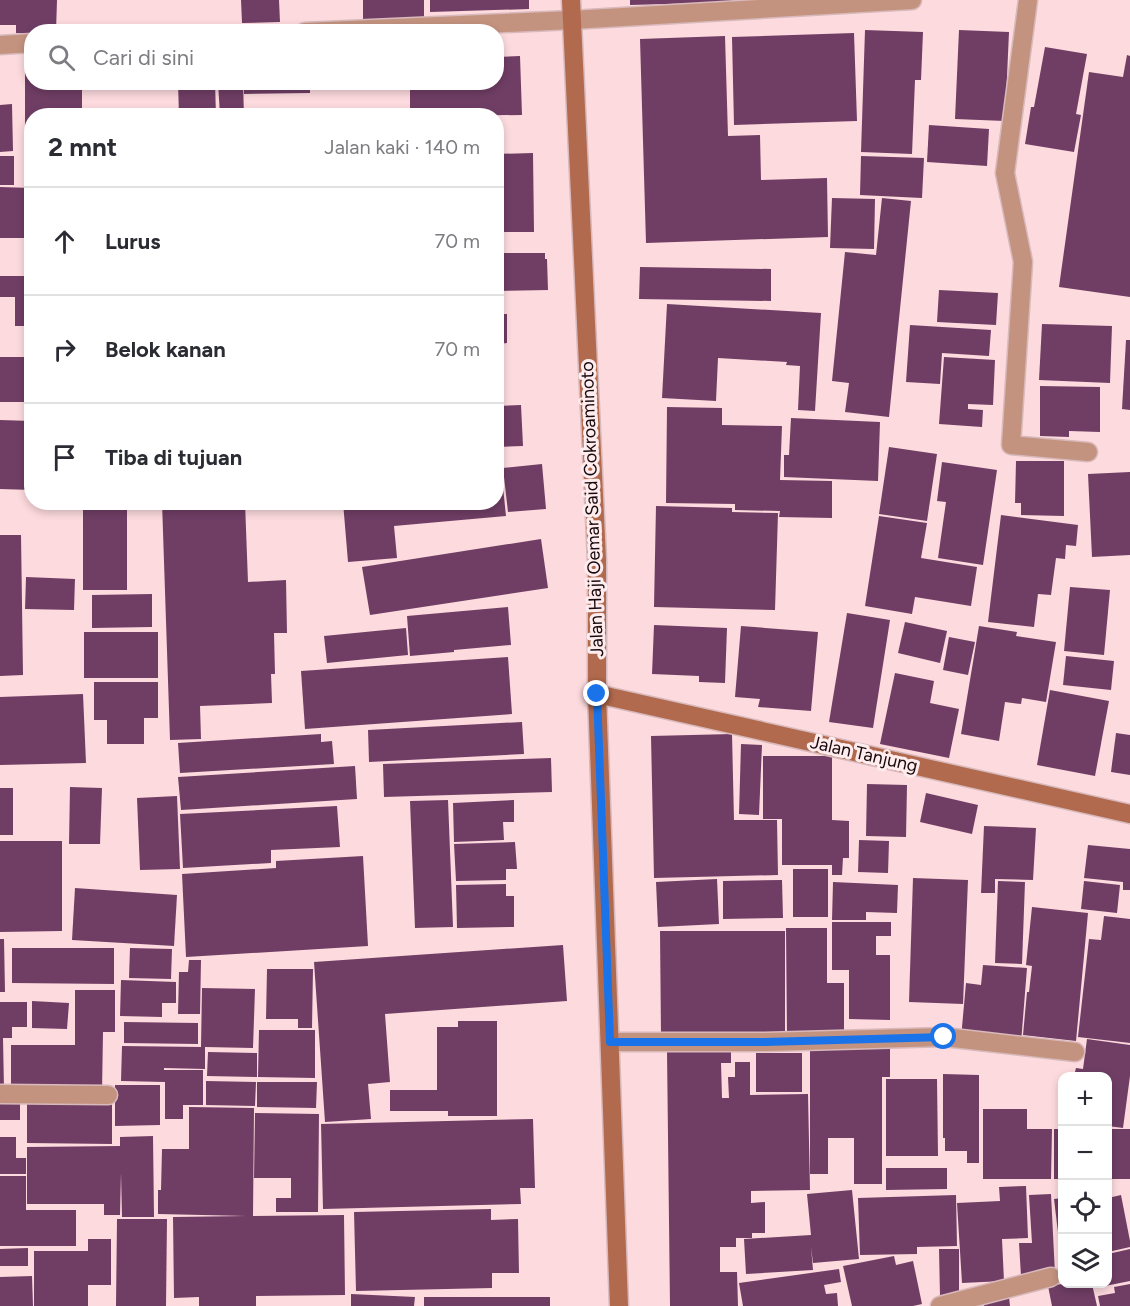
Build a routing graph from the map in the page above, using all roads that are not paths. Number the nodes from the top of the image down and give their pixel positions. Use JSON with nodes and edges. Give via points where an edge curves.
{"nodes":[{"id":1,"x":571,"y":0,"type":"edge"},
{"id":2,"x":912,"y":0,"type":"edge"},
{"id":3,"x":1028,"y":0,"type":"edge"},
{"id":4,"x":572,"y":20,"type":"junction"},
{"id":5,"x":483,"y":24,"type":"edge"},
{"id":6,"x":24,"y":44,"type":"edge"},
{"id":7,"x":0,"y":45,"type":"edge"},
{"id":8,"x":1088,"y":452,"type":"dead end"},
{"id":9,"x":597,"y":694,"type":"junction"},
{"id":10,"x":1130,"y":814,"type":"edge"},
{"id":11,"x":610,"y":1042,"type":"junction"},
{"id":12,"x":1075,"y":1052,"type":"dead end"},
{"id":13,"x":0,"y":1094,"type":"edge"},
{"id":14,"x":108,"y":1095,"type":"dead end"},
{"id":15,"x":1052,"y":1277,"type":"dead end"},
{"id":16,"x":619,"y":1306,"type":"edge"},
{"id":17,"x":940,"y":1306,"type":"edge"}],
"edges":[{"from":1,"to":4,"type":"main road","name":"Jalan Haji Oemar Said Cokroaminoto"},
{"from":2,"to":4,"type":"street"},
{"from":3,"to":8,"type":"street","via":[[1005,173],[1023,262],[1011,446]]},
{"from":4,"to":5,"type":"street"},
{"from":4,"to":9,"type":"main road","name":"Jalan Haji Oemar Said Cokroaminoto","via":[[597,560]]},
{"from":6,"to":7,"type":"street"},
{"from":9,"to":10,"type":"main road","name":"Jalan Tanjung"},
{"from":9,"to":11,"type":"main road","name":"Jalan Haji Oemar Said Cokroaminoto"},
{"from":11,"to":12,"type":"street","via":[[944,1037]]},
{"from":11,"to":16,"type":"main road","name":"Jalan Haji Oemar Said Cokroaminoto"},
{"from":13,"to":14,"type":"street"},
{"from":15,"to":17,"type":"street"}]}
